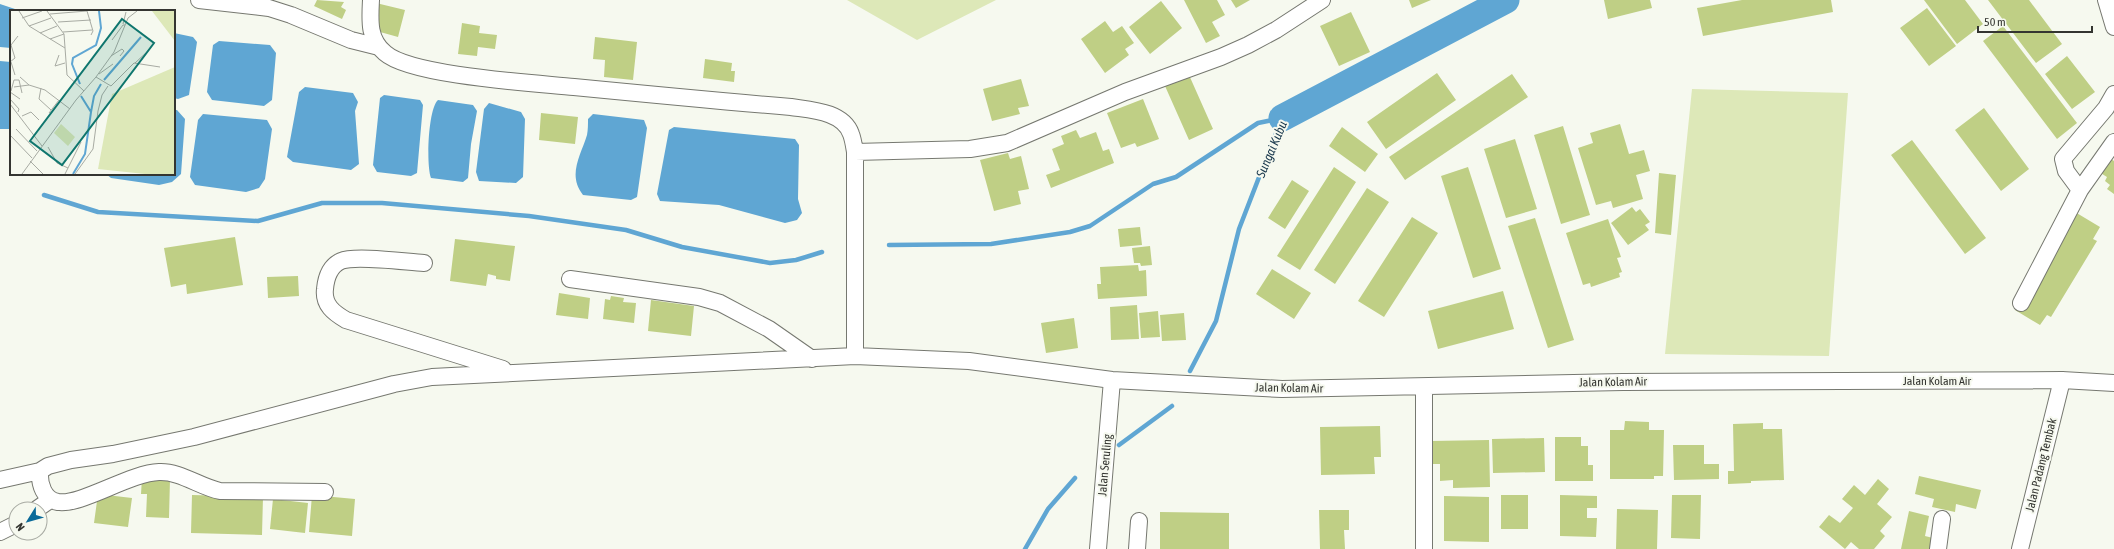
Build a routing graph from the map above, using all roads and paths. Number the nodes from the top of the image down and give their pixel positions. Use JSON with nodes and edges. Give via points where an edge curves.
{"nodes":[{"id":1,"x":199,"y":0,"type":"edge"},
{"id":2,"x":371,"y":0,"type":"edge"},
{"id":3,"x":1322,"y":0,"type":"edge"},
{"id":4,"x":2106,"y":0,"type":"edge"},
{"id":5,"x":2114,"y":27,"type":"edge"},
{"id":6,"x":379,"y":47,"type":"junction"},
{"id":7,"x":2114,"y":94,"type":"edge"},
{"id":8,"x":2114,"y":142,"type":"edge"},
{"id":9,"x":855,"y":152,"type":"junction"},
{"id":10,"x":2080,"y":190,"type":"junction"},
{"id":11,"x":424,"y":263,"type":"dead end"},
{"id":12,"x":570,"y":279,"type":"dead end"},
{"id":13,"x":2021,"y":303,"type":"dead end"},
{"id":14,"x":855,"y":356,"type":"junction"},
{"id":15,"x":812,"y":359,"type":"junction"},
{"id":16,"x":513,"y":372,"type":"junction"},
{"id":17,"x":1112,"y":380,"type":"junction"},
{"id":18,"x":2062,"y":380,"type":"junction"},
{"id":19,"x":2114,"y":383,"type":"edge"},
{"id":20,"x":1424,"y":387,"type":"junction"},
{"id":21,"x":40,"y":471,"type":"junction"},
{"id":22,"x":0,"y":480,"type":"edge"},
{"id":23,"x":325,"y":492,"type":"dead end"},
{"id":24,"x":50,"y":500,"type":"joint"},
{"id":25,"x":1942,"y":519,"type":"dead end"},
{"id":26,"x":1139,"y":521,"type":"dead end"},
{"id":27,"x":1098,"y":549,"type":"edge"},
{"id":28,"x":1137,"y":549,"type":"edge"},
{"id":29,"x":1424,"y":549,"type":"edge"},
{"id":30,"x":1938,"y":549,"type":"edge"},
{"id":31,"x":2020,"y":549,"type":"edge"}],
"edges":[{"from":1,"to":6,"type":"street","via":[[269,8],[351,40]]},
{"from":2,"to":6,"type":"street","via":[[370,26]]},
{"from":3,"to":9,"type":"street","via":[[1248,46],[1125,92],[1007,143],[970,150]]},
{"from":4,"to":5,"type":"street"},
{"from":6,"to":9,"type":"street","via":[[394,58],[420,67],[486,78],[791,107],[828,113],[841,120],[851,132]]},
{"from":7,"to":10,"type":"street","via":[[2106,108],[2063,159],[2066,171]]},
{"from":8,"to":10,"type":"street"},
{"from":9,"to":14,"type":"street"},
{"from":10,"to":13,"type":"street"},
{"from":11,"to":16,"type":"street","via":[[354,259],[342,261],[331,269],[326,281],[324,294],[327,304],[346,320]]},
{"from":12,"to":15,"type":"street","via":[[699,296],[720,303],[769,329]]},
{"from":14,"to":15,"type":"street","name":"Jalan Kolam Air"},
{"from":14,"to":17,"type":"street","name":"Jalan Kolam Air","via":[[969,361]]},
{"from":15,"to":16,"type":"street","name":"Jalan Kolam Air"},
{"from":16,"to":21,"type":"street","name":"Jalan Kolam Air","via":[[432,377],[394,384],[194,437],[71,460],[48,466]]},
{"from":17,"to":20,"type":"street","name":"Jalan Kolam Air","via":[[1282,389]]},
{"from":17,"to":27,"type":"street","name":"Jalan Seruling"},
{"from":18,"to":19,"type":"street","name":"Jalan Kolam Air"},
{"from":18,"to":20,"type":"street","name":"Jalan Kolam Air","via":[[1623,382]]},
{"from":18,"to":31,"type":"street","name":"Jalan Padang Tembak"},
{"from":20,"to":29,"type":"street"},
{"from":21,"to":22,"type":"street","name":"Jalan Kolam Air"},
{"from":21,"to":24,"type":"street","via":[[39,481]]},
{"from":23,"to":24,"type":"street","via":[[220,491],[207,489],[180,476],[162,472],[135,476],[71,501],[59,503]]},
{"from":25,"to":30,"type":"street"},
{"from":26,"to":28,"type":"street"}]}
